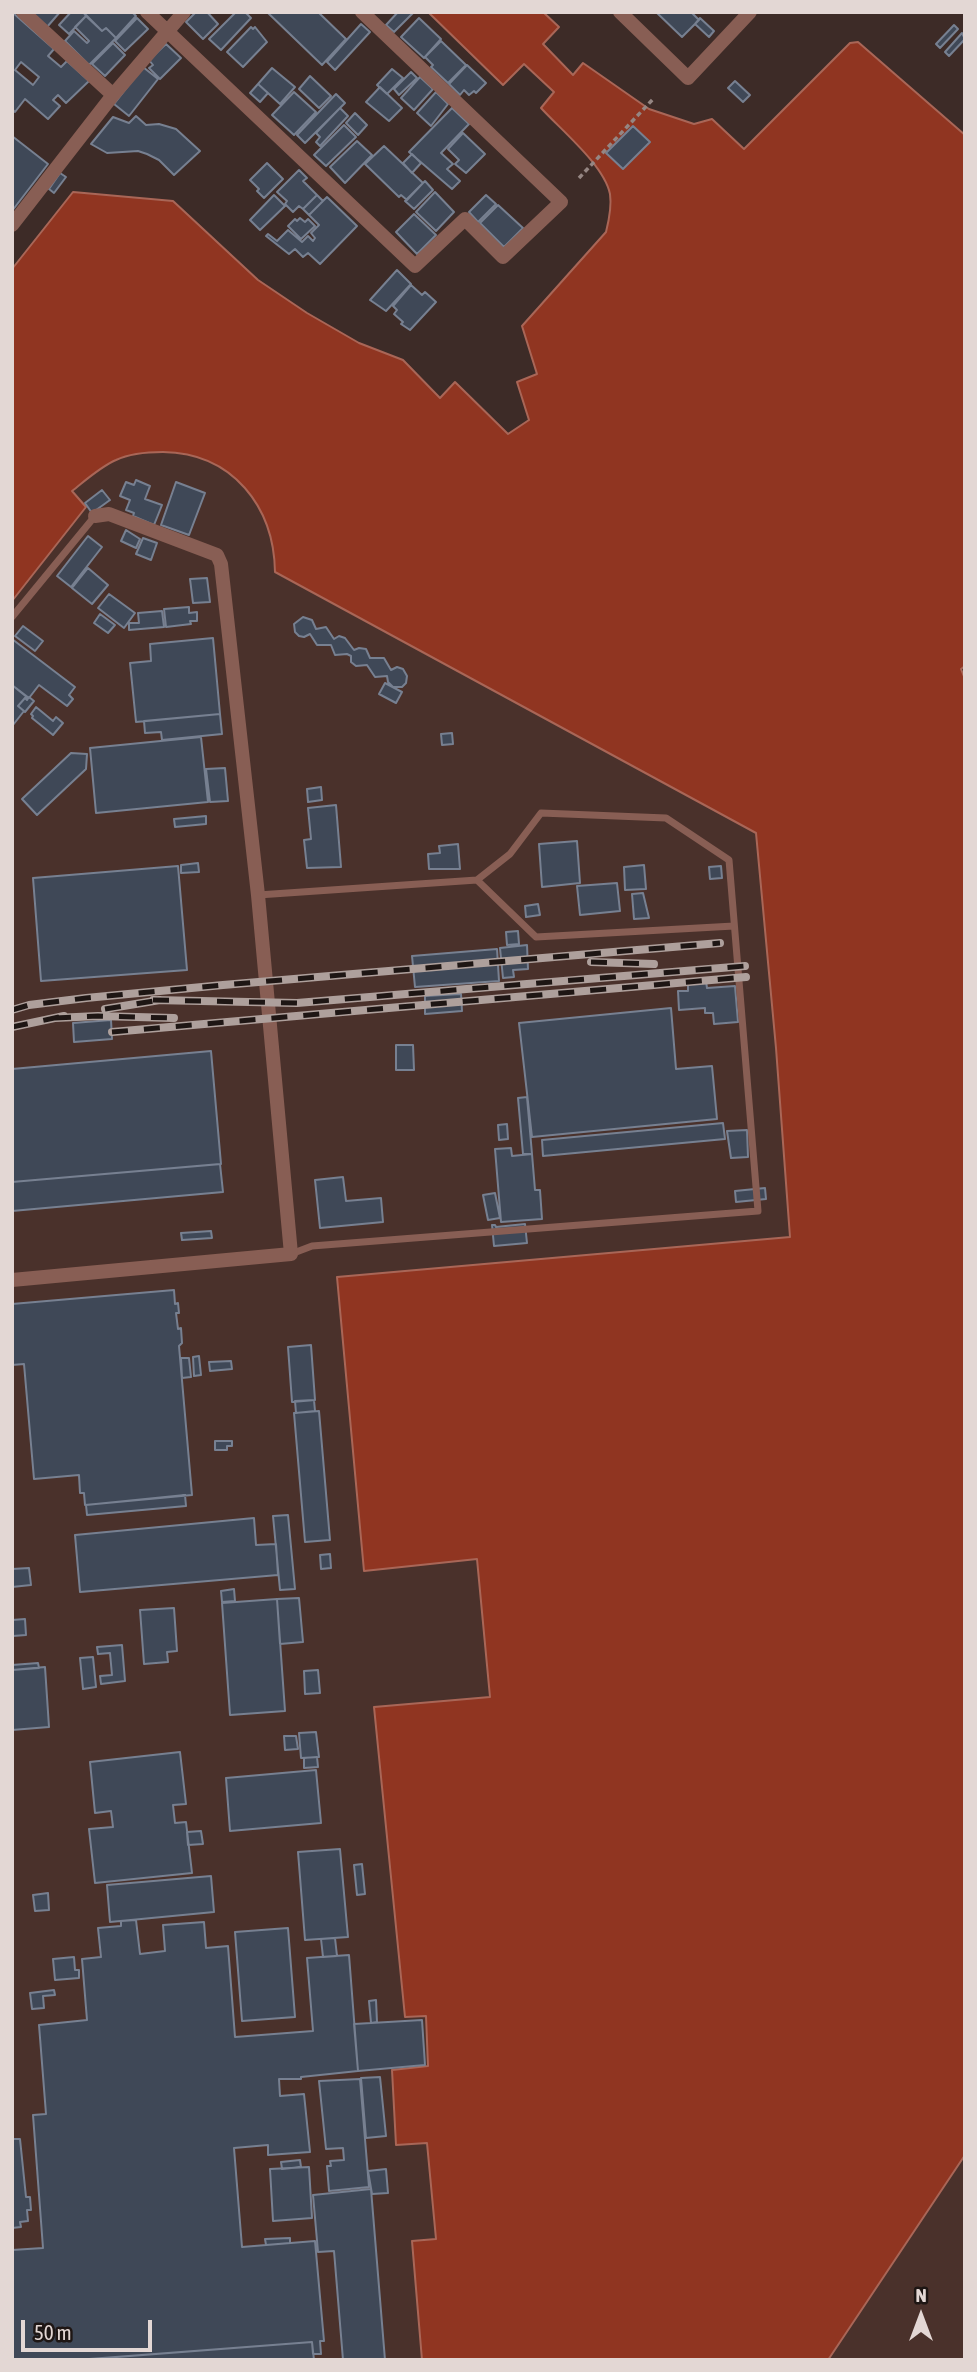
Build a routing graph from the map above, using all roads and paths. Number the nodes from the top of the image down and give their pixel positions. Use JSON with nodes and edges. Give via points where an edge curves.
{"nodes":[{"id":1,"x":23,"y":12,"type":"edge"},
{"id":2,"x":147,"y":12,"type":"edge"},
{"id":3,"x":184,"y":12,"type":"edge"},
{"id":4,"x":362,"y":12,"type":"edge"},
{"id":5,"x":620,"y":12,"type":"edge"},
{"id":6,"x":750,"y":12,"type":"edge"},
{"id":7,"x":167,"y":31,"type":"junction"},
{"id":8,"x":113,"y":95,"type":"junction"},
{"id":9,"x":654,"y":98,"type":"dead end"},
{"id":10,"x":579,"y":177,"type":"dead end"},
{"id":11,"x":12,"y":225,"type":"edge"},
{"id":12,"x":94,"y":516,"type":"joint"},
{"id":13,"x":12,"y":617,"type":"edge"},
{"id":14,"x":477,"y":880,"type":"junction"},
{"id":15,"x":258,"y":895,"type":"junction"},
{"id":16,"x":734,"y":926,"type":"junction"},
{"id":17,"x":291,"y":1254,"type":"junction"},
{"id":18,"x":12,"y":1280,"type":"edge"}],
"edges":[{"from":1,"to":8,"type":"street"},
{"from":2,"to":7,"type":"street"},
{"from":3,"to":7,"type":"street"},
{"from":4,"to":7,"type":"street","via":[[561,202],[503,257],[465,219],[415,265]]},
{"from":5,"to":6,"type":"street","via":[[688,78]]},
{"from":7,"to":8,"type":"street"},
{"from":8,"to":11,"type":"street"},
{"from":9,"to":10,"type":"path"},
{"from":12,"to":13,"type":"lane"},
{"from":12,"to":15,"type":"street","via":[[109,514],[217,555],[221,564]]},
{"from":14,"to":15,"type":"lane"},
{"from":14,"to":16,"type":"lane","via":[[536,937]]},
{"from":14,"to":16,"type":"lane","via":[[510,854],[541,813],[666,818],[729,860]]},
{"from":15,"to":17,"type":"street"},
{"from":16,"to":17,"type":"lane","via":[[758,1211],[312,1246]]},
{"from":17,"to":18,"type":"street"}]}
